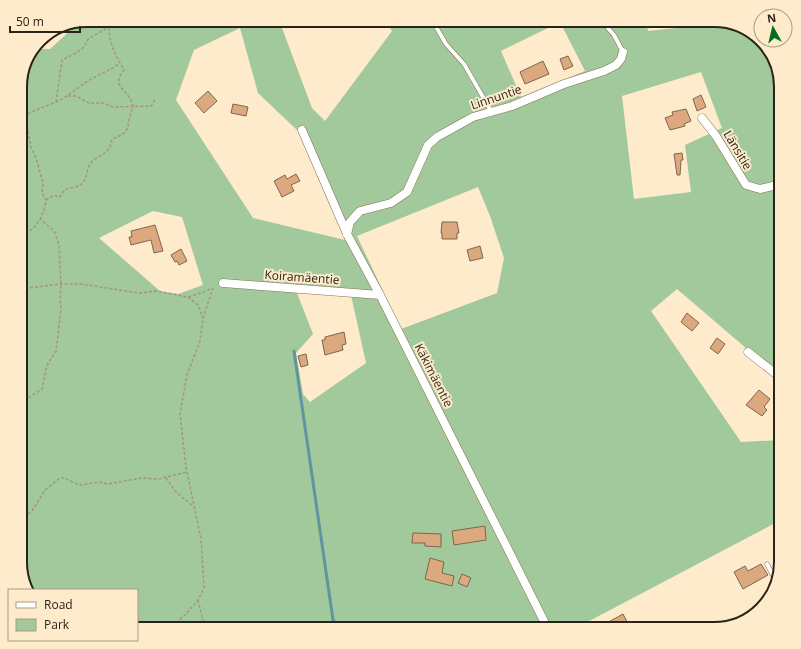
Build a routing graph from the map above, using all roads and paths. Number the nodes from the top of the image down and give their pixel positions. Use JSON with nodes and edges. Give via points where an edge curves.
{"nodes":[{"id":1,"x":109,"y":27,"type":"joint"},
{"id":2,"x":436,"y":27,"type":"edge"},
{"id":3,"x":607,"y":27,"type":"edge"},
{"id":4,"x":623,"y":52,"type":"joint"},
{"id":5,"x":120,"y":63,"type":"junction"},
{"id":6,"x":68,"y":96,"type":"junction"},
{"id":7,"x":155,"y":100,"type":"dead end"},
{"id":8,"x":56,"y":102,"type":"junction"},
{"id":9,"x":134,"y":107,"type":"junction"},
{"id":10,"x":491,"y":111,"type":"junction"},
{"id":11,"x":27,"y":115,"type":"edge"},
{"id":12,"x":702,"y":118,"type":"dead end"},
{"id":13,"x":27,"y":126,"type":"edge"},
{"id":14,"x":302,"y":130,"type":"dead end"},
{"id":15,"x":774,"y":186,"type":"edge"},
{"id":16,"x":46,"y":200,"type":"junction"},
{"id":17,"x":40,"y":219,"type":"junction"},
{"id":18,"x":27,"y":232,"type":"edge"},
{"id":19,"x":347,"y":234,"type":"junction"},
{"id":20,"x":223,"y":283,"type":"joint"},
{"id":21,"x":61,"y":284,"type":"junction"},
{"id":22,"x":27,"y":288,"type":"edge"},
{"id":23,"x":213,"y":288,"type":"junction"},
{"id":24,"x":380,"y":295,"type":"junction"},
{"id":25,"x":188,"y":297,"type":"junction"},
{"id":26,"x":203,"y":318,"type":"junction"},
{"id":27,"x":748,"y":352,"type":"dead end"},
{"id":28,"x":774,"y":372,"type":"edge"},
{"id":29,"x":27,"y":399,"type":"edge"},
{"id":30,"x":187,"y":472,"type":"junction"},
{"id":31,"x":166,"y":478,"type":"junction"},
{"id":32,"x":193,"y":506,"type":"junction"},
{"id":33,"x":27,"y":515,"type":"edge"},
{"id":34,"x":767,"y":564,"type":"dead end"},
{"id":35,"x":773,"y":575,"type":"edge"},
{"id":36,"x":198,"y":600,"type":"junction"},
{"id":37,"x":176,"y":622,"type":"edge"},
{"id":38,"x":203,"y":622,"type":"edge"},
{"id":39,"x":544,"y":622,"type":"edge"}],
"edges":[{"from":1,"to":5,"type":"path","via":[[114,54]]},
{"from":1,"to":8,"type":"path","via":[[88,38],[76,53],[62,60]]},
{"from":2,"to":10,"type":"lane","via":[[446,44],[464,64]]},
{"from":3,"to":4,"type":"lane"},
{"from":4,"to":10,"type":"street","name":"Linnuntie","via":[[616,65],[604,71],[564,84],[512,106]]},
{"from":5,"to":6,"type":"path","via":[[112,70],[92,78]]},
{"from":5,"to":9,"type":"path","via":[[124,70],[119,82]]},
{"from":6,"to":8,"type":"path"},
{"from":6,"to":9,"type":"path","via":[[113,107]]},
{"from":7,"to":9,"type":"path","via":[[151,106]]},
{"from":8,"to":11,"type":"path"},
{"from":9,"to":16,"type":"path","via":[[128,128],[123,134],[112,139],[112,145],[89,167],[88,176],[80,185],[64,190],[59,197],[54,195]]},
{"from":10,"to":19,"type":"street","name":"Linnuntie","via":[[473,117],[437,137],[428,145],[407,192],[391,203],[360,211],[350,222]]},
{"from":12,"to":15,"type":"street","name":"Länsitie","via":[[746,185],[760,189]]},
{"from":13,"to":16,"type":"path","via":[[43,183],[42,193]]},
{"from":14,"to":19,"type":"street","name":"Käkimäentie"},
{"from":16,"to":17,"type":"path"},
{"from":17,"to":18,"type":"path"},
{"from":17,"to":21,"type":"path","via":[[54,232],[59,245]]},
{"from":19,"to":24,"type":"street","name":"Käkimäentie"},
{"from":20,"to":23,"type":"path"},
{"from":20,"to":24,"type":"street","name":"Koiramäentie"},
{"from":21,"to":22,"type":"path"},
{"from":21,"to":25,"type":"path","via":[[81,284],[139,292],[156,290]]},
{"from":21,"to":29,"type":"path","via":[[56,351],[47,365],[42,389]]},
{"from":23,"to":25,"type":"path"},
{"from":23,"to":26,"type":"path"},
{"from":24,"to":39,"type":"street","name":"Käkimäentie"},
{"from":25,"to":26,"type":"path","via":[[198,305]]},
{"from":26,"to":30,"type":"path","via":[[200,341],[187,375],[180,414]]},
{"from":27,"to":28,"type":"street"},
{"from":30,"to":31,"type":"path"},
{"from":30,"to":32,"type":"path"},
{"from":31,"to":32,"type":"path","via":[[176,492]]},
{"from":31,"to":33,"type":"path","via":[[79,485],[60,478],[45,490]]},
{"from":32,"to":36,"type":"path","via":[[201,539],[204,578],[204,588]]},
{"from":34,"to":35,"type":"lane"},
{"from":36,"to":37,"type":"path"},
{"from":36,"to":38,"type":"path"}]}
